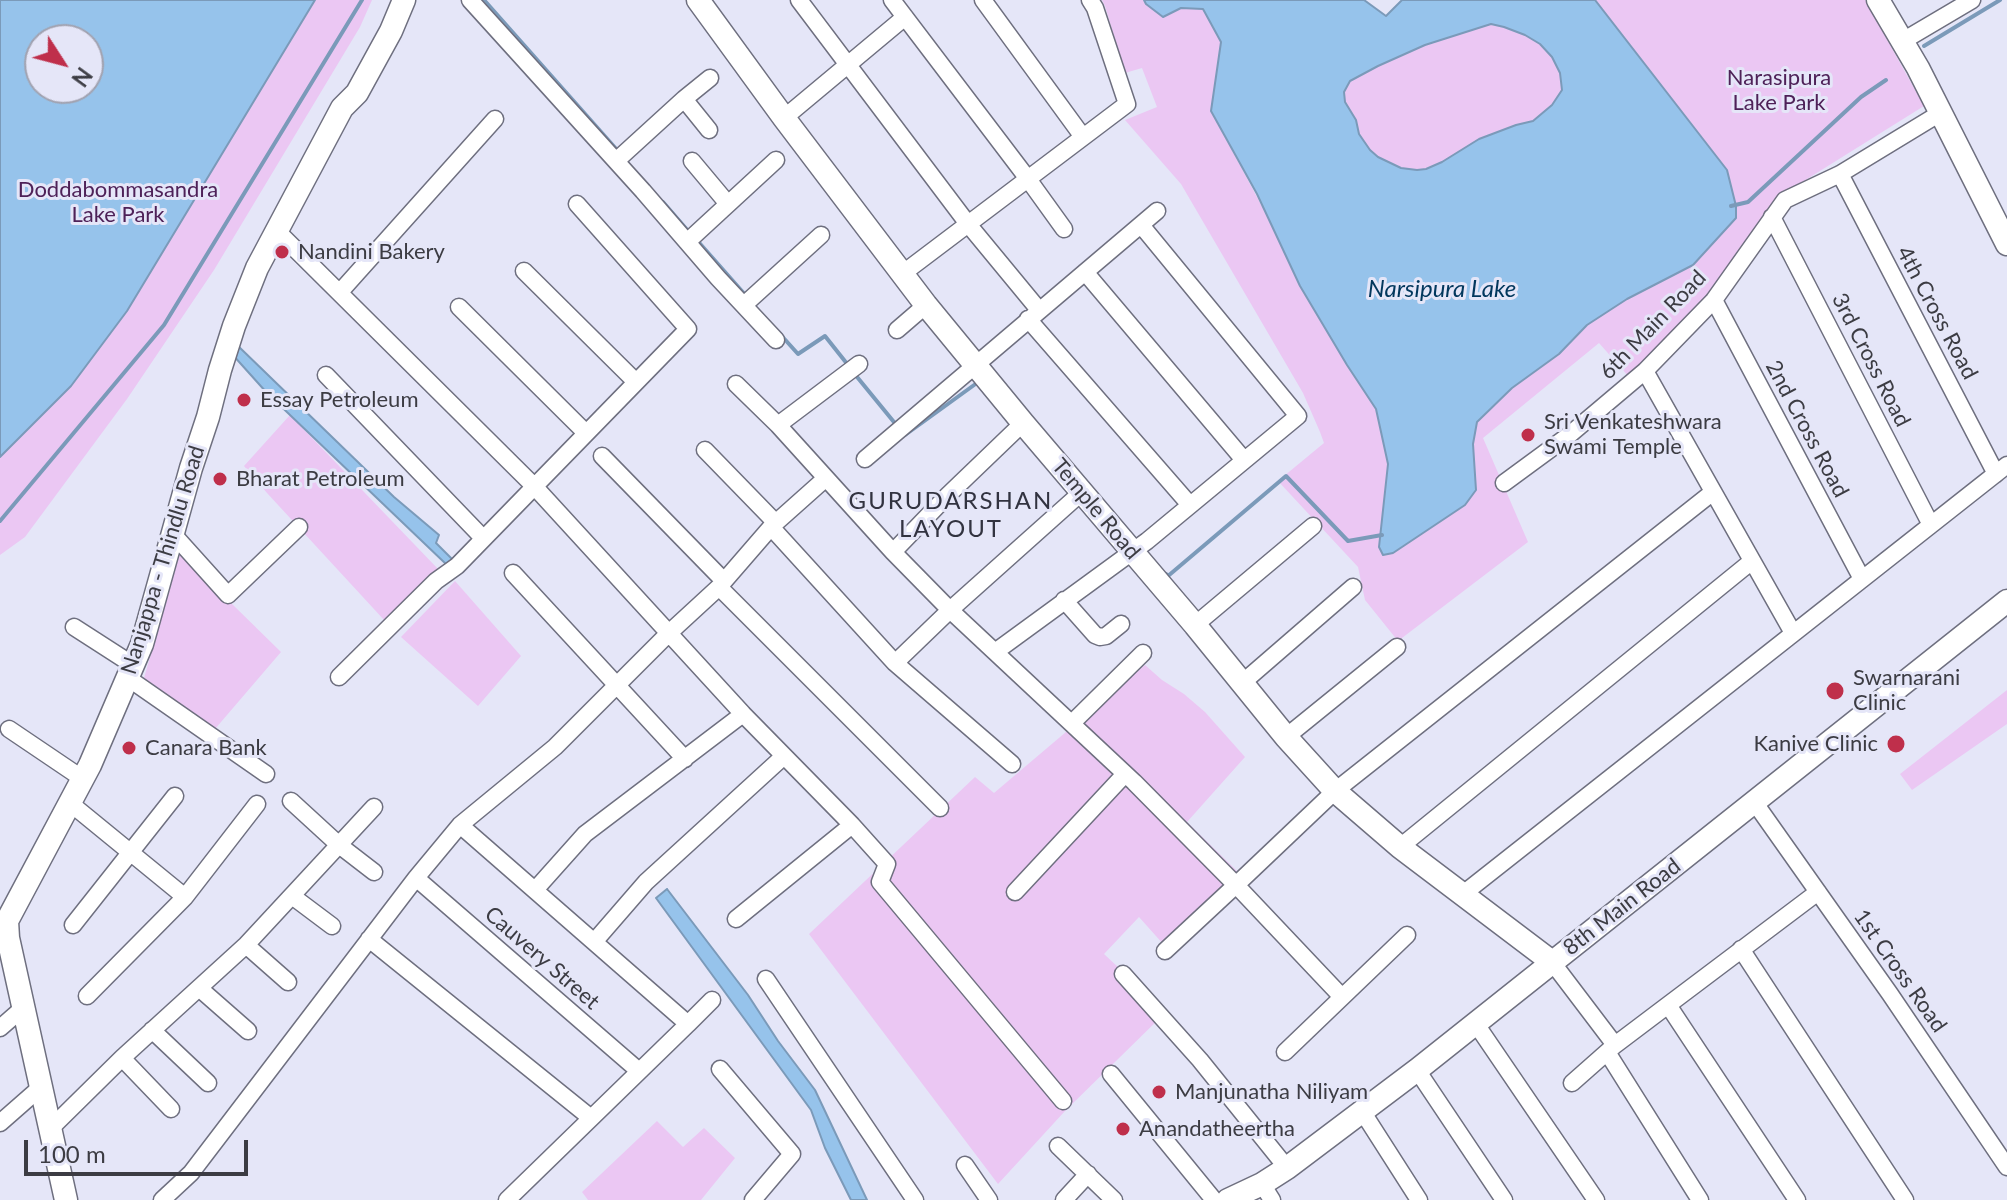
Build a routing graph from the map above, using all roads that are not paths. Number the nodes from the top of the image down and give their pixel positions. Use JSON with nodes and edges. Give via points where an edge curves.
{"nodes":[{"id":1,"x":391,"y":0,"type":"edge"},
{"id":2,"x":404,"y":0,"type":"edge"},
{"id":3,"x":470,"y":0,"type":"edge"},
{"id":4,"x":698,"y":0,"type":"edge"},
{"id":5,"x":799,"y":0,"type":"edge"},
{"id":6,"x":892,"y":0,"type":"edge"},
{"id":7,"x":983,"y":0,"type":"edge"},
{"id":8,"x":1090,"y":0,"type":"edge"},
{"id":9,"x":1878,"y":0,"type":"edge"},
{"id":10,"x":1972,"y":0,"type":"edge"},
{"id":11,"x":905,"y":17,"type":"junction"},
{"id":12,"x":1901,"y":42,"type":"junction"},
{"id":13,"x":849,"y":64,"type":"junction"},
{"id":14,"x":710,"y":78,"type":"dead end"},
{"id":15,"x":684,"y":99,"type":"junction"},
{"id":16,"x":342,"y":108,"type":"junction"},
{"id":17,"x":1942,"y":112,"type":"junction"},
{"id":18,"x":784,"y":118,"type":"junction"},
{"id":19,"x":495,"y":119,"type":"dead end"},
{"id":20,"x":709,"y":130,"type":"dead end"},
{"id":21,"x":1083,"y":137,"type":"junction"},
{"id":22,"x":620,"y":158,"type":"junction"},
{"id":23,"x":776,"y":160,"type":"dead end"},
{"id":24,"x":692,"y":161,"type":"dead end"},
{"id":25,"x":1840,"y":174,"type":"junction"},
{"id":26,"x":1028,"y":179,"type":"junction"},
{"id":27,"x":577,"y":204,"type":"dead end"},
{"id":28,"x":728,"y":204,"type":"junction"},
{"id":29,"x":1157,"y":211,"type":"dead end"},
{"id":30,"x":1772,"y":217,"type":"junction"},
{"id":31,"x":968,"y":224,"type":"junction"},
{"id":32,"x":1141,"y":225,"type":"junction"},
{"id":33,"x":1064,"y":229,"type":"dead end"},
{"id":34,"x":277,"y":231,"type":"junction"},
{"id":35,"x":821,"y":235,"type":"dead end"},
{"id":36,"x":692,"y":238,"type":"junction"},
{"id":37,"x":2006,"y":238,"type":"edge"},
{"id":38,"x":524,"y":271,"type":"dead end"},
{"id":39,"x":1085,"y":272,"type":"junction"},
{"id":40,"x":902,"y":274,"type":"junction"},
{"id":41,"x":340,"y":292,"type":"junction"},
{"id":42,"x":1714,"y":300,"type":"junction"},
{"id":43,"x":748,"y":301,"type":"junction"},
{"id":44,"x":926,"y":305,"type":"junction"},
{"id":45,"x":459,"y":307,"type":"dead end"},
{"id":46,"x":1034,"y":315,"type":"junction"},
{"id":47,"x":897,"y":330,"type":"dead end"},
{"id":48,"x":776,"y":340,"type":"dead end"},
{"id":49,"x":853,"y":369,"type":"dead end"},
{"id":50,"x":1645,"y":371,"type":"junction"},
{"id":51,"x":982,"y":373,"type":"junction"},
{"id":52,"x":326,"y":375,"type":"dead end"},
{"id":53,"x":636,"y":382,"type":"junction"},
{"id":54,"x":736,"y":384,"type":"dead end"},
{"id":55,"x":1023,"y":423,"type":"junction"},
{"id":56,"x":778,"y":425,"type":"junction"},
{"id":57,"x":586,"y":433,"type":"junction"},
{"id":58,"x":705,"y":450,"type":"dead end"},
{"id":59,"x":602,"y":456,"type":"dead end"},
{"id":60,"x":865,"y":459,"type":"dead end"},
{"id":61,"x":1244,"y":460,"type":"junction"},
{"id":62,"x":2002,"y":469,"type":"edge"},
{"id":63,"x":826,"y":478,"type":"junction"},
{"id":64,"x":1504,"y":483,"type":"dead end"},
{"id":65,"x":534,"y":486,"type":"junction"},
{"id":66,"x":1082,"y":492,"type":"junction"},
{"id":67,"x":1713,"y":492,"type":"junction"},
{"id":68,"x":1190,"y":505,"type":"junction"},
{"id":69,"x":774,"y":525,"type":"junction"},
{"id":70,"x":1931,"y":525,"type":"junction"},
{"id":71,"x":1313,"y":526,"type":"dead end"},
{"id":72,"x":299,"y":527,"type":"dead end"},
{"id":73,"x":174,"y":535,"type":"junction"},
{"id":74,"x":483,"y":538,"type":"junction"},
{"id":75,"x":1138,"y":547,"type":"junction"},
{"id":76,"x":893,"y":552,"type":"junction"},
{"id":77,"x":1752,"y":561,"type":"junction"},
{"id":78,"x":513,"y":573,"type":"dead end"},
{"id":79,"x":1862,"y":579,"type":"junction"},
{"id":80,"x":722,"y":584,"type":"junction"},
{"id":81,"x":1353,"y":587,"type":"dead end"},
{"id":82,"x":1064,"y":600,"type":"junction"},
{"id":83,"x":2007,"y":601,"type":"edge"},
{"id":84,"x":950,"y":610,"type":"junction"},
{"id":85,"x":1121,"y":624,"type":"dead end"},
{"id":86,"x":1195,"y":625,"type":"junction"},
{"id":87,"x":74,"y":627,"type":"dead end"},
{"id":88,"x":669,"y":633,"type":"junction"},
{"id":89,"x":1793,"y":633,"type":"junction"},
{"id":90,"x":1397,"y":647,"type":"dead end"},
{"id":91,"x":995,"y":652,"type":"junction"},
{"id":92,"x":1143,"y":653,"type":"dead end"},
{"id":93,"x":895,"y":663,"type":"junction"},
{"id":94,"x":130,"y":671,"type":"junction"},
{"id":95,"x":339,"y":677,"type":"dead end"},
{"id":96,"x":1241,"y":684,"type":"junction"},
{"id":97,"x":616,"y":686,"type":"junction"},
{"id":98,"x":743,"y":714,"type":"junction"},
{"id":99,"x":1072,"y":723,"type":"junction"},
{"id":100,"x":9,"y":729,"type":"dead end"},
{"id":101,"x":1286,"y":737,"type":"junction"},
{"id":102,"x":784,"y":756,"type":"junction"},
{"id":103,"x":685,"y":759,"type":"junction"},
{"id":104,"x":1012,"y":764,"type":"dead end"},
{"id":105,"x":266,"y":774,"type":"dead end"},
{"id":106,"x":1125,"y":774,"type":"junction"},
{"id":107,"x":83,"y":779,"type":"junction"},
{"id":108,"x":1335,"y":791,"type":"junction"},
{"id":109,"x":175,"y":796,"type":"dead end"},
{"id":110,"x":291,"y":801,"type":"dead end"},
{"id":111,"x":70,"y":803,"type":"junction"},
{"id":112,"x":1755,"y":803,"type":"junction"},
{"id":113,"x":257,"y":804,"type":"dead end"},
{"id":114,"x":374,"y":807,"type":"dead end"},
{"id":115,"x":940,"y":808,"type":"dead end"},
{"id":116,"x":460,"y":825,"type":"junction"},
{"id":117,"x":852,"y":825,"type":"junction"},
{"id":118,"x":339,"y":845,"type":"junction"},
{"id":119,"x":1400,"y":847,"type":"junction"},
{"id":120,"x":131,"y":853,"type":"junction"},
{"id":121,"x":374,"y":872,"type":"dead end"},
{"id":122,"x":416,"y":878,"type":"junction"},
{"id":123,"x":1236,"y":885,"type":"junction"},
{"id":124,"x":535,"y":890,"type":"junction"},
{"id":125,"x":1015,"y":892,"type":"dead end"},
{"id":126,"x":1818,"y":892,"type":"junction"},
{"id":127,"x":1463,"y":894,"type":"junction"},
{"id":128,"x":292,"y":896,"type":"junction"},
{"id":129,"x":185,"y":897,"type":"junction"},
{"id":130,"x":3,"y":919,"type":"edge"},
{"id":131,"x":736,"y":919,"type":"dead end"},
{"id":132,"x":73,"y":925,"type":"dead end"},
{"id":133,"x":332,"y":926,"type":"dead end"},
{"id":134,"x":1407,"y":935,"type":"dead end"},
{"id":135,"x":369,"y":939,"type":"junction"},
{"id":136,"x":594,"y":942,"type":"junction"},
{"id":137,"x":246,"y":945,"type":"junction"},
{"id":138,"x":1741,"y":949,"type":"junction"},
{"id":139,"x":1165,"y":951,"type":"dead end"},
{"id":140,"x":5,"y":954,"type":"edge"},
{"id":141,"x":1552,"y":962,"type":"junction"},
{"id":142,"x":1123,"y":974,"type":"dead end"},
{"id":143,"x":766,"y":979,"type":"dead end"},
{"id":144,"x":288,"y":982,"type":"dead end"},
{"id":145,"x":199,"y":988,"type":"junction"},
{"id":146,"x":87,"y":996,"type":"dead end"},
{"id":147,"x":1342,"y":997,"type":"junction"},
{"id":148,"x":712,"y":1000,"type":"dead end"},
{"id":149,"x":1668,"y":1005,"type":"junction"},
{"id":150,"x":23,"y":1008,"type":"junction"},
{"id":151,"x":688,"y":1024,"type":"junction"},
{"id":152,"x":1476,"y":1024,"type":"junction"},
{"id":153,"x":0,"y":1028,"type":"edge"},
{"id":154,"x":152,"y":1030,"type":"junction"},
{"id":155,"x":248,"y":1031,"type":"dead end"},
{"id":156,"x":1611,"y":1048,"type":"junction"},
{"id":157,"x":1285,"y":1052,"type":"dead end"},
{"id":158,"x":122,"y":1058,"type":"junction"},
{"id":159,"x":720,"y":1069,"type":"dead end"},
{"id":160,"x":1417,"y":1070,"type":"junction"},
{"id":161,"x":639,"y":1071,"type":"junction"},
{"id":162,"x":1111,"y":1074,"type":"dead end"},
{"id":163,"x":208,"y":1083,"type":"dead end"},
{"id":164,"x":1572,"y":1083,"type":"dead end"},
{"id":165,"x":41,"y":1087,"type":"junction"},
{"id":166,"x":1063,"y":1101,"type":"dead end"},
{"id":167,"x":171,"y":1109,"type":"dead end"},
{"id":168,"x":1362,"y":1111,"type":"junction"},
{"id":169,"x":591,"y":1118,"type":"junction"},
{"id":170,"x":0,"y":1123,"type":"edge"},
{"id":171,"x":50,"y":1129,"type":"junction"},
{"id":172,"x":1058,"y":1146,"type":"dead end"},
{"id":173,"x":965,"y":1165,"type":"dead end"},
{"id":174,"x":2007,"y":1167,"type":"edge"},
{"id":175,"x":1287,"y":1168,"type":"junction"},
{"id":176,"x":1088,"y":1174,"type":"junction"},
{"id":177,"x":1267,"y":1192,"type":"edge"},
{"id":178,"x":512,"y":1198,"type":"edge"},
{"id":179,"x":66,"y":1200,"type":"edge"},
{"id":180,"x":162,"y":1200,"type":"edge"},
{"id":181,"x":753,"y":1200,"type":"edge"},
{"id":182,"x":915,"y":1200,"type":"edge"},
{"id":183,"x":989,"y":1200,"type":"edge"},
{"id":184,"x":1064,"y":1200,"type":"edge"},
{"id":185,"x":1114,"y":1200,"type":"edge"},
{"id":186,"x":1214,"y":1200,"type":"edge"},
{"id":187,"x":1228,"y":1200,"type":"edge"},
{"id":188,"x":1419,"y":1200,"type":"edge"},
{"id":189,"x":1504,"y":1200,"type":"edge"},
{"id":190,"x":1596,"y":1200,"type":"edge"},
{"id":191,"x":1700,"y":1200,"type":"edge"},
{"id":192,"x":1797,"y":1200,"type":"edge"},
{"id":193,"x":1905,"y":1200,"type":"edge"}],
"edges":[{"from":1,"to":16,"type":"street","via":[[346,86]]},
{"from":2,"to":16,"type":"street","via":[[357,93]]},
{"from":3,"to":22,"type":"street"},
{"from":4,"to":18,"type":"street","name":"Temple Road"},
{"from":5,"to":13,"type":"street"},
{"from":6,"to":11,"type":"street"},
{"from":7,"to":21,"type":"street"},
{"from":8,"to":21,"type":"street","via":[[1127,104]]},
{"from":9,"to":12,"type":"street"},
{"from":10,"to":12,"type":"street"},
{"from":11,"to":13,"type":"street"},
{"from":11,"to":26,"type":"street"},
{"from":12,"to":17,"type":"street"},
{"from":13,"to":18,"type":"street"},
{"from":13,"to":31,"type":"street"},
{"from":14,"to":15,"type":"street"},
{"from":15,"to":20,"type":"street"},
{"from":15,"to":22,"type":"street"},
{"from":16,"to":34,"type":"street","name":"Nanjappa - Thindlu Road"},
{"from":17,"to":25,"type":"street","name":"6th Main Road"},
{"from":17,"to":37,"type":"street"},
{"from":18,"to":40,"type":"street","name":"Temple Road"},
{"from":19,"to":41,"type":"street"},
{"from":21,"to":26,"type":"street"},
{"from":22,"to":36,"type":"street"},
{"from":23,"to":28,"type":"street"},
{"from":24,"to":28,"type":"street"},
{"from":25,"to":30,"type":"street","name":"6th Main Road","via":[[1785,200]]},
{"from":25,"to":62,"type":"street","name":"4th Cross Road"},
{"from":26,"to":31,"type":"street"},
{"from":26,"to":33,"type":"street"},
{"from":27,"to":53,"type":"street","via":[[688,329]]},
{"from":28,"to":36,"type":"street"},
{"from":29,"to":32,"type":"street"},
{"from":30,"to":42,"type":"street","name":"6th Main Road"},
{"from":30,"to":70,"type":"street","name":"3rd Cross Road"},
{"from":31,"to":40,"type":"street"},
{"from":31,"to":46,"type":"street"},
{"from":32,"to":39,"type":"street"},
{"from":32,"to":61,"type":"street","via":[[1298,416]]},
{"from":34,"to":41,"type":"street"},
{"from":34,"to":73,"type":"street","name":"Nanjappa - Thindlu Road","via":[[234,326]]},
{"from":35,"to":43,"type":"street"},
{"from":36,"to":43,"type":"street"},
{"from":38,"to":53,"type":"street"},
{"from":39,"to":46,"type":"street"},
{"from":39,"to":61,"type":"street"},
{"from":40,"to":44,"type":"street","name":"Temple Road"},
{"from":41,"to":65,"type":"street"},
{"from":42,"to":50,"type":"street","name":"6th Main Road"},
{"from":42,"to":79,"type":"street","name":"2nd Cross Road"},
{"from":43,"to":48,"type":"street"},
{"from":44,"to":47,"type":"street"},
{"from":44,"to":51,"type":"street","name":"Temple Road"},
{"from":45,"to":57,"type":"street"},
{"from":46,"to":51,"type":"street"},
{"from":46,"to":68,"type":"street"},
{"from":49,"to":56,"type":"street"},
{"from":50,"to":64,"type":"street","name":"6th Main Road"},
{"from":50,"to":67,"type":"street"},
{"from":51,"to":55,"type":"street","name":"Temple Road"},
{"from":51,"to":60,"type":"street"},
{"from":52,"to":74,"type":"street"},
{"from":53,"to":57,"type":"street"},
{"from":54,"to":56,"type":"street"},
{"from":55,"to":66,"type":"street","name":"Temple Road"},
{"from":55,"to":76,"type":"street"},
{"from":56,"to":63,"type":"street"},
{"from":57,"to":65,"type":"street"},
{"from":58,"to":69,"type":"street"},
{"from":59,"to":80,"type":"street"},
{"from":61,"to":68,"type":"street"},
{"from":62,"to":70,"type":"street"},
{"from":63,"to":69,"type":"street"},
{"from":63,"to":76,"type":"street"},
{"from":65,"to":74,"type":"street"},
{"from":65,"to":88,"type":"street"},
{"from":66,"to":75,"type":"street","name":"Temple Road"},
{"from":66,"to":84,"type":"street"},
{"from":67,"to":77,"type":"street"},
{"from":67,"to":108,"type":"street"},
{"from":68,"to":75,"type":"street"},
{"from":69,"to":80,"type":"street"},
{"from":69,"to":93,"type":"street"},
{"from":70,"to":79,"type":"street"},
{"from":71,"to":86,"type":"street"},
{"from":72,"to":73,"type":"street","via":[[228,595]]},
{"from":73,"to":94,"type":"street","name":"Nanjappa - Thindlu Road"},
{"from":74,"to":95,"type":"street"},
{"from":75,"to":82,"type":"street"},
{"from":75,"to":86,"type":"street","name":"Temple Road"},
{"from":76,"to":84,"type":"street"},
{"from":77,"to":89,"type":"street"},
{"from":77,"to":119,"type":"street"},
{"from":78,"to":97,"type":"street"},
{"from":79,"to":89,"type":"street"},
{"from":80,"to":88,"type":"street"},
{"from":80,"to":115,"type":"street"},
{"from":81,"to":96,"type":"street"},
{"from":82,"to":85,"type":"street","via":[[1095,635],[1106,636]]},
{"from":82,"to":91,"type":"street"},
{"from":83,"to":112,"type":"street","name":"8th Main Road"},
{"from":84,"to":91,"type":"street"},
{"from":84,"to":93,"type":"street"},
{"from":86,"to":96,"type":"street","name":"Temple Road"},
{"from":87,"to":94,"type":"street"},
{"from":88,"to":97,"type":"street"},
{"from":88,"to":98,"type":"street"},
{"from":89,"to":127,"type":"street"},
{"from":90,"to":101,"type":"street"},
{"from":91,"to":99,"type":"street"},
{"from":92,"to":99,"type":"street"},
{"from":93,"to":104,"type":"street"},
{"from":94,"to":105,"type":"street"},
{"from":94,"to":107,"type":"street","name":"Nanjappa - Thindlu Road"},
{"from":96,"to":101,"type":"street","name":"Temple Road"},
{"from":97,"to":103,"type":"street"},
{"from":97,"to":116,"type":"street","via":[[555,747]]},
{"from":98,"to":102,"type":"street"},
{"from":98,"to":103,"type":"street"},
{"from":99,"to":106,"type":"street"},
{"from":100,"to":107,"type":"street"},
{"from":101,"to":108,"type":"street","name":"Temple Road"},
{"from":102,"to":117,"type":"street"},
{"from":102,"to":136,"type":"street","via":[[646,882]]},
{"from":103,"to":124,"type":"street","via":[[585,834]]},
{"from":106,"to":123,"type":"street"},
{"from":106,"to":125,"type":"street"},
{"from":107,"to":111,"type":"street","name":"Nanjappa - Thindlu Road"},
{"from":108,"to":119,"type":"street","name":"Temple Road"},
{"from":108,"to":123,"type":"street"},
{"from":109,"to":120,"type":"street"},
{"from":110,"to":118,"type":"street"},
{"from":111,"to":120,"type":"street"},
{"from":111,"to":130,"type":"street","name":"Nanjappa - Thindlu Road"},
{"from":112,"to":126,"type":"street","name":"1st Cross Road"},
{"from":112,"to":141,"type":"street","name":"8th Main Road"},
{"from":113,"to":129,"type":"street"},
{"from":114,"to":118,"type":"street"},
{"from":116,"to":122,"type":"street"},
{"from":116,"to":124,"type":"street"},
{"from":117,"to":131,"type":"street"},
{"from":117,"to":166,"type":"street","via":[[887,864],[880,882]]},
{"from":118,"to":121,"type":"street"},
{"from":118,"to":128,"type":"street"},
{"from":119,"to":127,"type":"street","name":"Temple Road"},
{"from":120,"to":129,"type":"street"},
{"from":120,"to":132,"type":"street"},
{"from":122,"to":135,"type":"street"},
{"from":122,"to":161,"type":"street","name":"Cauvery Street"},
{"from":123,"to":139,"type":"street"},
{"from":123,"to":147,"type":"street"},
{"from":124,"to":136,"type":"street"},
{"from":126,"to":138,"type":"street"},
{"from":126,"to":174,"type":"street","name":"1st Cross Road"},
{"from":127,"to":141,"type":"street","name":"Temple Road"},
{"from":128,"to":133,"type":"street"},
{"from":128,"to":137,"type":"street"},
{"from":129,"to":146,"type":"street"},
{"from":130,"to":140,"type":"street","name":"Nanjappa - Thindlu Road"},
{"from":134,"to":147,"type":"street"},
{"from":135,"to":169,"type":"street"},
{"from":135,"to":180,"type":"street","via":[[191,1173]]},
{"from":136,"to":151,"type":"street"},
{"from":137,"to":144,"type":"street"},
{"from":137,"to":145,"type":"street"},
{"from":138,"to":149,"type":"street"},
{"from":138,"to":193,"type":"street"},
{"from":140,"to":150,"type":"street","name":"Nanjappa - Thindlu Road"},
{"from":141,"to":152,"type":"street","name":"8th Main Road"},
{"from":141,"to":156,"type":"street"},
{"from":142,"to":175,"type":"street"},
{"from":143,"to":182,"type":"street"},
{"from":145,"to":154,"type":"street"},
{"from":145,"to":155,"type":"street"},
{"from":147,"to":157,"type":"street"},
{"from":148,"to":151,"type":"street"},
{"from":149,"to":156,"type":"street"},
{"from":149,"to":192,"type":"street"},
{"from":150,"to":153,"type":"street"},
{"from":150,"to":165,"type":"street","name":"Nanjappa - Thindlu Road"},
{"from":151,"to":161,"type":"street"},
{"from":152,"to":160,"type":"street","name":"8th Main Road"},
{"from":152,"to":190,"type":"street"},
{"from":154,"to":158,"type":"street"},
{"from":154,"to":163,"type":"street"},
{"from":156,"to":164,"type":"street"},
{"from":156,"to":191,"type":"street"},
{"from":158,"to":167,"type":"street"},
{"from":158,"to":171,"type":"street"},
{"from":159,"to":181,"type":"street","via":[[792,1154]]},
{"from":160,"to":168,"type":"street","name":"8th Main Road"},
{"from":160,"to":189,"type":"street"},
{"from":161,"to":169,"type":"street"},
{"from":162,"to":186,"type":"street"},
{"from":165,"to":170,"type":"street"},
{"from":165,"to":171,"type":"street","name":"Nanjappa - Thindlu Road"},
{"from":168,"to":175,"type":"street","name":"8th Main Road"},
{"from":168,"to":188,"type":"street"},
{"from":169,"to":178,"type":"street"},
{"from":171,"to":179,"type":"street","name":"Nanjappa - Thindlu Road"},
{"from":172,"to":176,"type":"street"},
{"from":173,"to":183,"type":"street"},
{"from":175,"to":177,"type":"street","name":"8th Main Road"},
{"from":176,"to":184,"type":"street"},
{"from":176,"to":185,"type":"street"},
{"from":177,"to":187,"type":"street","name":"8th Main Road"}]}
